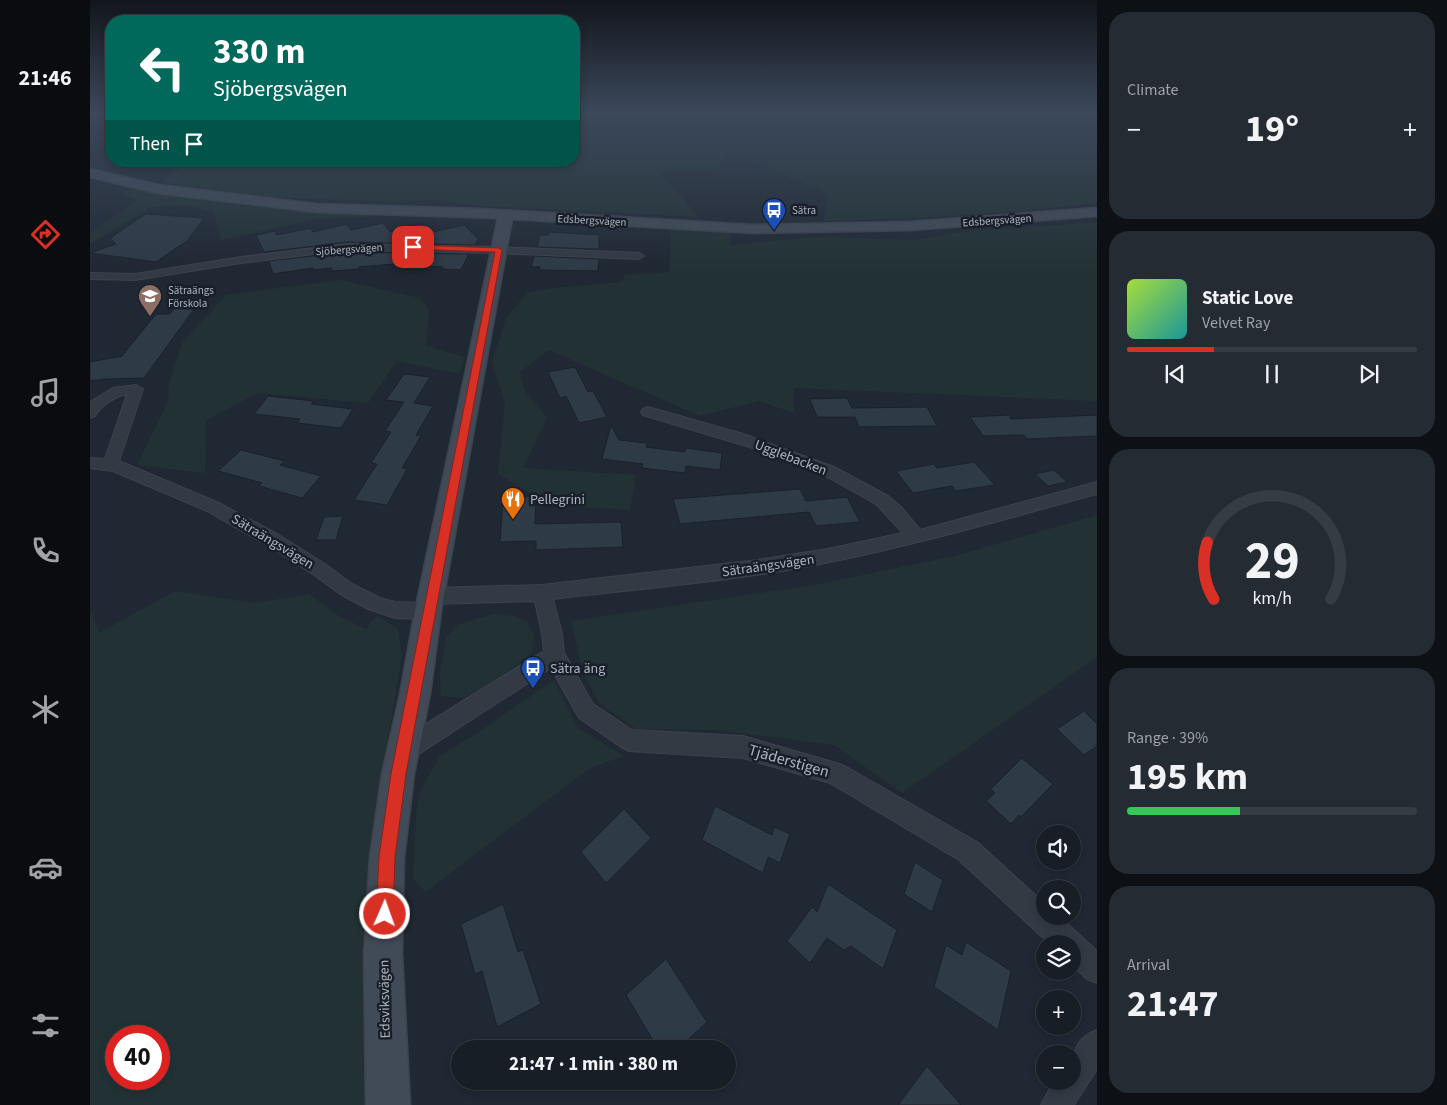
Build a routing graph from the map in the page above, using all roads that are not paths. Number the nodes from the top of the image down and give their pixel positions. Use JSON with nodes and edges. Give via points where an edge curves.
{"nodes":[{"id":1,"x":90,"y":173,"type":"edge"},
{"id":2,"x":1097,"y":212,"type":"edge"},
{"id":3,"x":506,"y":215,"type":"junction"},
{"id":4,"x":499,"y":250,"type":"junction"},
{"id":5,"x":639,"y":256,"type":"dead end"},
{"id":6,"x":90,"y":276,"type":"edge"},
{"id":7,"x":648,"y":412,"type":"dead end"},
{"id":8,"x":90,"y":413,"type":"edge"},
{"id":9,"x":90,"y":463,"type":"edge"},
{"id":10,"x":116,"y":466,"type":"junction"},
{"id":11,"x":1097,"y":488,"type":"edge"},
{"id":12,"x":916,"y":537,"type":"junction"},
{"id":13,"x":542,"y":593,"type":"junction"},
{"id":14,"x":430,"y":604,"type":"junction"},
{"id":15,"x":554,"y":655,"type":"junction"},
{"id":16,"x":404,"y":751,"type":"junction"},
{"id":17,"x":1060,"y":935,"type":"edge"},
{"id":18,"x":1081,"y":954,"type":"edge"},
{"id":19,"x":1097,"y":969,"type":"edge"},
{"id":20,"x":1097,"y":1044,"type":"edge"},
{"id":21,"x":1081,"y":1068,"type":"edge"},
{"id":22,"x":1066,"y":1090,"type":"edge"},
{"id":23,"x":388,"y":1105,"type":"edge"},
{"id":24,"x":1056,"y":1105,"type":"edge"}],
"edges":[{"from":1,"to":3,"type":"main road","name":"Edsbergsvägen","via":[[158,189],[316,208]]},
{"from":2,"to":3,"type":"main road","name":"Edsbergsvägen","via":[[909,226],[754,229]]},
{"from":3,"to":4,"type":"main road","name":"Edsviksvägen"},
{"from":4,"to":5,"type":"street","name":"Sjöbergsvägen"},
{"from":4,"to":6,"type":"street","name":"Sjöbergsvägen","via":[[346,247],[135,277]]},
{"from":4,"to":14,"type":"main road","name":"Edsviksvägen"},
{"from":7,"to":12,"type":"street","name":"Ugglebacken","via":[[741,437],[833,474],[884,501]]},
{"from":8,"to":10,"type":"street","via":[[92,407],[118,391],[136,389],[111,463]]},
{"from":9,"to":10,"type":"street","name":"Sätraängsvägen"},
{"from":10,"to":14,"type":"street","name":"Sätraängsvägen","via":[[213,507],[375,604],[395,610]]},
{"from":11,"to":12,"type":"street","name":"Sätraängsvägen"},
{"from":12,"to":13,"type":"street","name":"Sätraängsvägen","via":[[758,567]]},
{"from":13,"to":14,"type":"street","name":"Sätraängsvägen"},
{"from":13,"to":15,"type":"street","name":"Tjäderstigen"},
{"from":14,"to":16,"type":"main road","name":"Edsviksvägen"},
{"from":15,"to":16,"type":"street"},
{"from":15,"to":17,"type":"street","name":"Tjäderstigen","via":[[586,711],[629,740],[743,747],[835,773],[968,852]]},
{"from":16,"to":23,"type":"main road","name":"Edsviksvägen","via":[[387,857],[383,953]]},
{"from":18,"to":19,"type":"street"},
{"from":20,"to":21,"type":"street"},
{"from":22,"to":24,"type":"street"}]}
